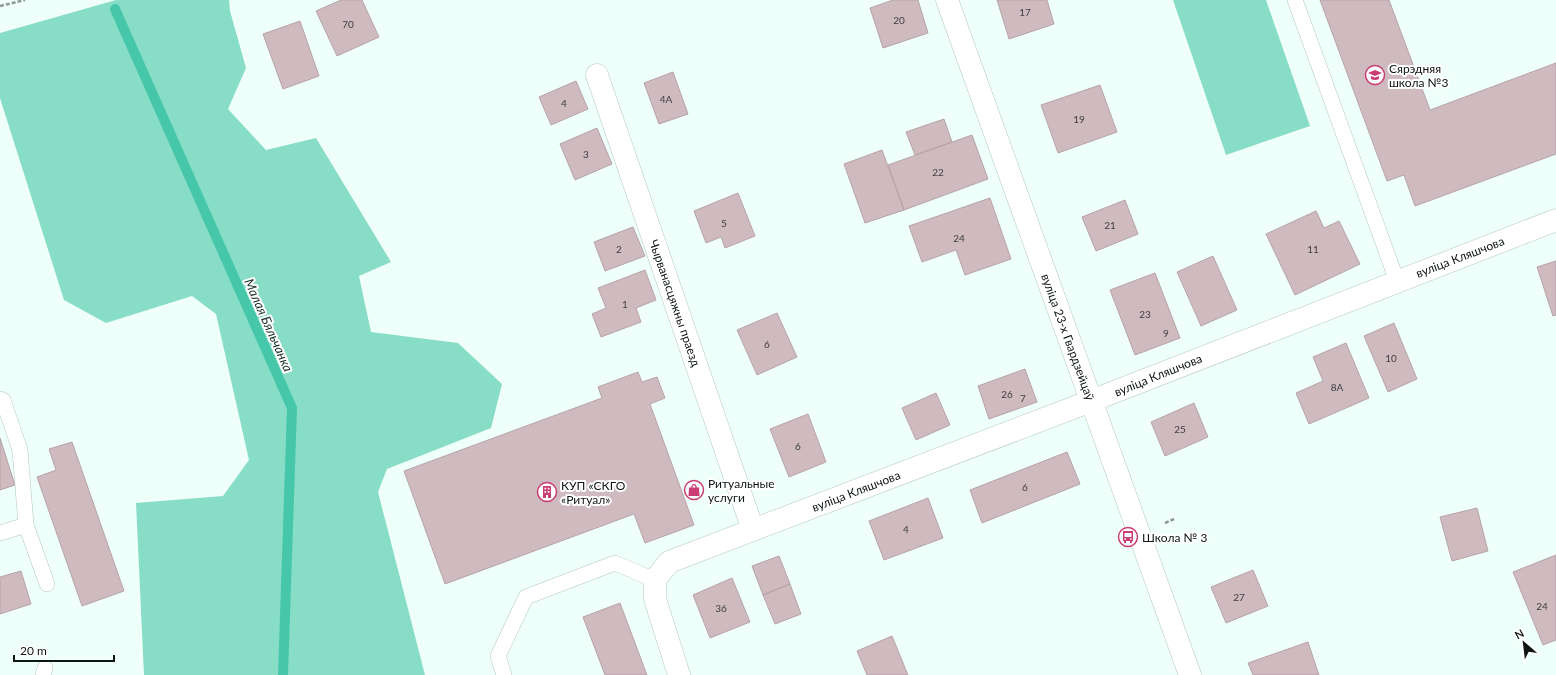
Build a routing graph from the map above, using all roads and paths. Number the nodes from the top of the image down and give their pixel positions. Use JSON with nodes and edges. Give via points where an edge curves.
{"nodes":[{"id":1,"x":25,"y":0,"type":"edge"},
{"id":2,"x":947,"y":0,"type":"edge"},
{"id":3,"x":1295,"y":0,"type":"edge"},
{"id":4,"x":0,"y":6,"type":"edge"},
{"id":5,"x":597,"y":75,"type":"dead end"},
{"id":6,"x":1556,"y":220,"type":"edge"},
{"id":7,"x":1397,"y":281,"type":"junction"},
{"id":8,"x":0,"y":399,"type":"edge"},
{"id":9,"x":1091,"y":401,"type":"junction"},
{"id":10,"x":26,"y":525,"type":"junction"},
{"id":11,"x":753,"y":530,"type":"junction"},
{"id":12,"x":0,"y":533,"type":"edge"},
{"id":13,"x":655,"y":580,"type":"junction"},
{"id":14,"x":47,"y":584,"type":"dead end"},
{"id":15,"x":504,"y":675,"type":"edge"},
{"id":16,"x":679,"y":675,"type":"edge"},
{"id":17,"x":1190,"y":675,"type":"edge"}],
"edges":[{"from":1,"to":4,"type":"path"},
{"from":2,"to":9,"type":"street","name":"вуліца 23-х Гвардзейцаў"},
{"from":3,"to":7,"type":"lane"},
{"from":5,"to":11,"type":"street","name":"Чырванасцяжны праезд"},
{"from":6,"to":7,"type":"street","name":"вуліца Кляшчова"},
{"from":7,"to":9,"type":"street","name":"вуліца Кляшчова"},
{"from":8,"to":10,"type":"lane","via":[[3,400],[20,450]]},
{"from":9,"to":11,"type":"street","name":"вуліца Кляшчова"},
{"from":9,"to":17,"type":"street","name":"вуліца 23-х Гвардзейцаў"},
{"from":10,"to":12,"type":"lane"},
{"from":10,"to":14,"type":"lane"},
{"from":11,"to":13,"type":"street","name":"вуліца Кляшчова","via":[[669,562]]},
{"from":13,"to":15,"type":"lane","via":[[614,563],[526,597],[498,656]]},
{"from":13,"to":16,"type":"street","via":[[655,599]]}]}
